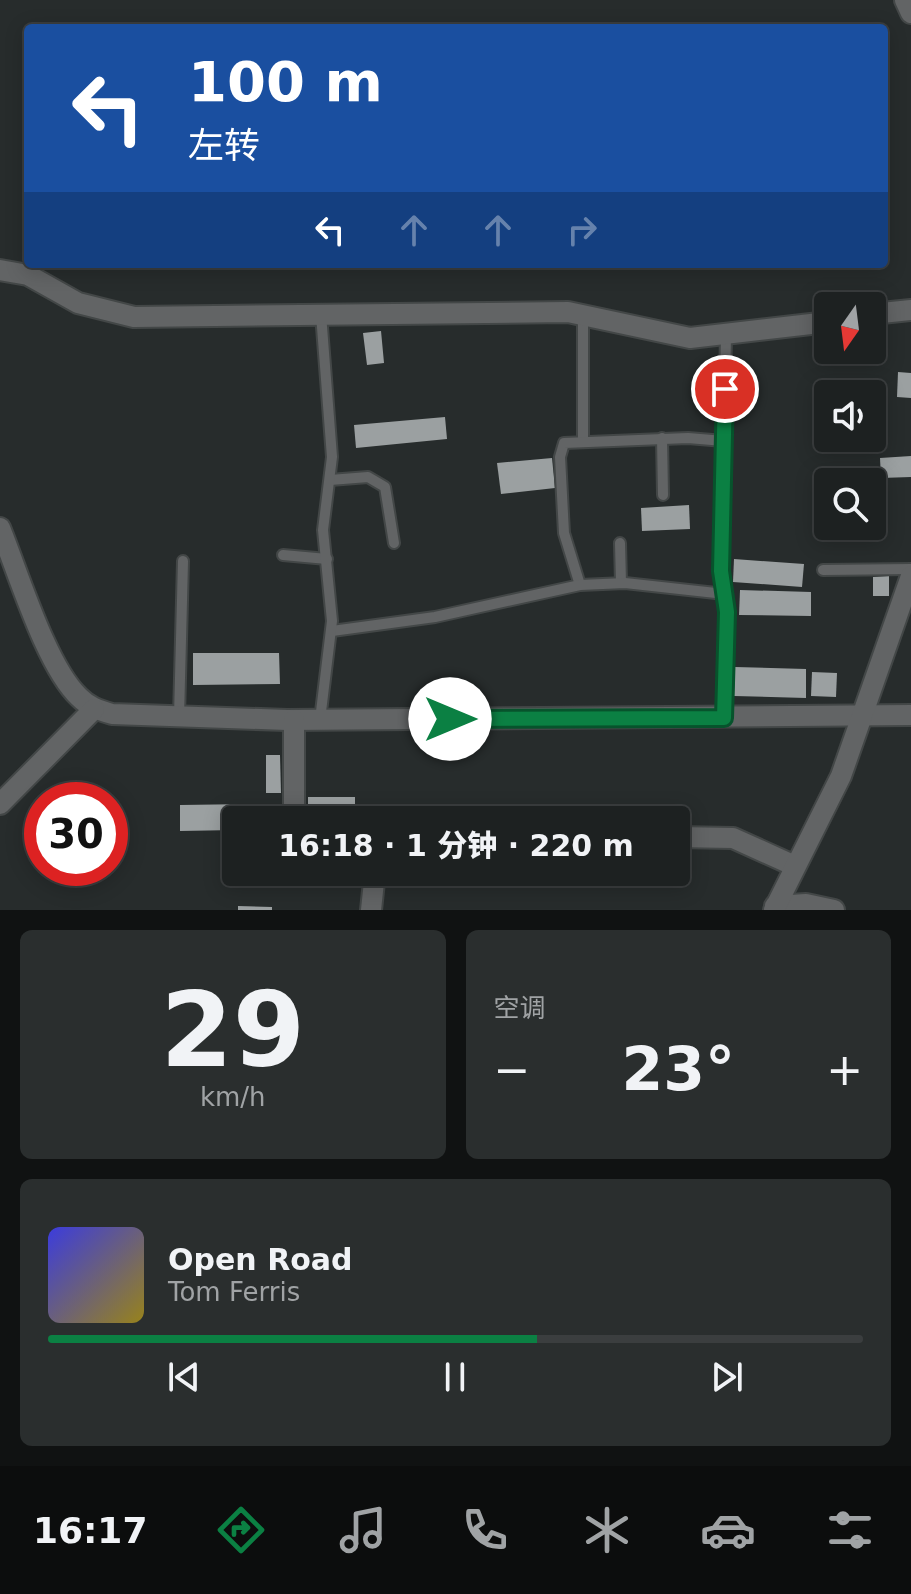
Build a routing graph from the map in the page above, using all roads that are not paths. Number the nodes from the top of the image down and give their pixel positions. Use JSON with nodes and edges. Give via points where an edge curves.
{"nodes":[{"id":1,"x":905,"y":0,"type":"edge"},
{"id":2,"x":911,"y":13,"type":"edge"},
{"id":3,"x":0,"y":270,"type":"edge"},
{"id":4,"x":911,"y":310,"type":"edge"},
{"id":5,"x":886,"y":313,"type":"edge"},
{"id":6,"x":321,"y":314,"type":"junction"},
{"id":7,"x":583,"y":314,"type":"junction"},
{"id":8,"x":814,"y":324,"type":"edge"},
{"id":9,"x":726,"y":336,"type":"junction"},
{"id":10,"x":662,"y":438,"type":"junction"},
{"id":11,"x":583,"y":440,"type":"junction"},
{"id":12,"x":724,"y":441,"type":"junction"},
{"id":13,"x":330,"y":480,"type":"junction"},
{"id":14,"x":663,"y":495,"type":"dead end"},
{"id":15,"x":0,"y":528,"type":"edge"},
{"id":16,"x":394,"y":543,"type":"dead end"},
{"id":17,"x":620,"y":543,"type":"dead end"},
{"id":18,"x":283,"y":555,"type":"dead end"},
{"id":19,"x":327,"y":559,"type":"junction"},
{"id":20,"x":183,"y":561,"type":"dead end"},
{"id":21,"x":911,"y":569,"type":"edge"},
{"id":22,"x":823,"y":570,"type":"dead end"},
{"id":23,"x":911,"y":576,"type":"edge"},
{"id":24,"x":621,"y":583,"type":"junction"},
{"id":25,"x":580,"y":585,"type":"junction"},
{"id":26,"x":725,"y":594,"type":"junction"},
{"id":27,"x":332,"y":631,"type":"junction"},
{"id":28,"x":94,"y":709,"type":"junction"},
{"id":29,"x":911,"y":715,"type":"edge"},
{"id":30,"x":179,"y":717,"type":"junction"},
{"id":31,"x":863,"y":717,"type":"junction"},
{"id":32,"x":724,"y":718,"type":"junction"},
{"id":33,"x":294,"y":720,"type":"junction"},
{"id":34,"x":320,"y":720,"type":"junction"},
{"id":35,"x":0,"y":804,"type":"edge"},
{"id":36,"x":294,"y":806,"type":"edge"},
{"id":37,"x":690,"y":837,"type":"edge"},
{"id":38,"x":795,"y":866,"type":"junction"},
{"id":39,"x":374,"y":886,"type":"edge"},
{"id":40,"x":774,"y":908,"type":"edge"},
{"id":41,"x":371,"y":910,"type":"edge"},
{"id":42,"x":834,"y":910,"type":"edge"}],
"edges":[{"from":1,"to":2,"type":"street"},
{"from":3,"to":6,"type":"street","via":[[28,275],[78,303],[119,315]]},
{"from":4,"to":5,"type":"street"},
{"from":6,"to":7,"type":"street"},
{"from":6,"to":13,"type":"lane"},
{"from":7,"to":9,"type":"street","via":[[672,336]]},
{"from":7,"to":11,"type":"lane"},
{"from":8,"to":9,"type":"street"},
{"from":9,"to":12,"type":"lane"},
{"from":10,"to":11,"type":"lane"},
{"from":10,"to":12,"type":"lane"},
{"from":10,"to":14,"type":"lane"},
{"from":11,"to":25,"type":"lane","via":[[564,443],[560,457],[564,533]]},
{"from":12,"to":26,"type":"lane"},
{"from":13,"to":16,"type":"lane","via":[[368,477],[385,487]]},
{"from":13,"to":19,"type":"lane","via":[[323,530]]},
{"from":15,"to":28,"type":"street","via":[[56,664],[78,697]]},
{"from":17,"to":24,"type":"lane"},
{"from":18,"to":19,"type":"lane"},
{"from":19,"to":27,"type":"lane"},
{"from":20,"to":30,"type":"lane"},
{"from":21,"to":22,"type":"lane"},
{"from":23,"to":31,"type":"street"},
{"from":24,"to":25,"type":"lane"},
{"from":24,"to":26,"type":"lane"},
{"from":25,"to":27,"type":"lane","via":[[435,617]]},
{"from":26,"to":32,"type":"lane"},
{"from":27,"to":34,"type":"lane"},
{"from":28,"to":30,"type":"street"},
{"from":28,"to":35,"type":"street"},
{"from":29,"to":31,"type":"street"},
{"from":30,"to":33,"type":"street"},
{"from":31,"to":32,"type":"street"},
{"from":31,"to":38,"type":"street","via":[[830,802]]},
{"from":32,"to":34,"type":"street"},
{"from":33,"to":34,"type":"street"},
{"from":33,"to":36,"type":"street"},
{"from":37,"to":38,"type":"street","via":[[733,838]]},
{"from":38,"to":40,"type":"street"},
{"from":39,"to":41,"type":"street"},
{"from":40,"to":42,"type":"street","via":[[806,904]]}]}
